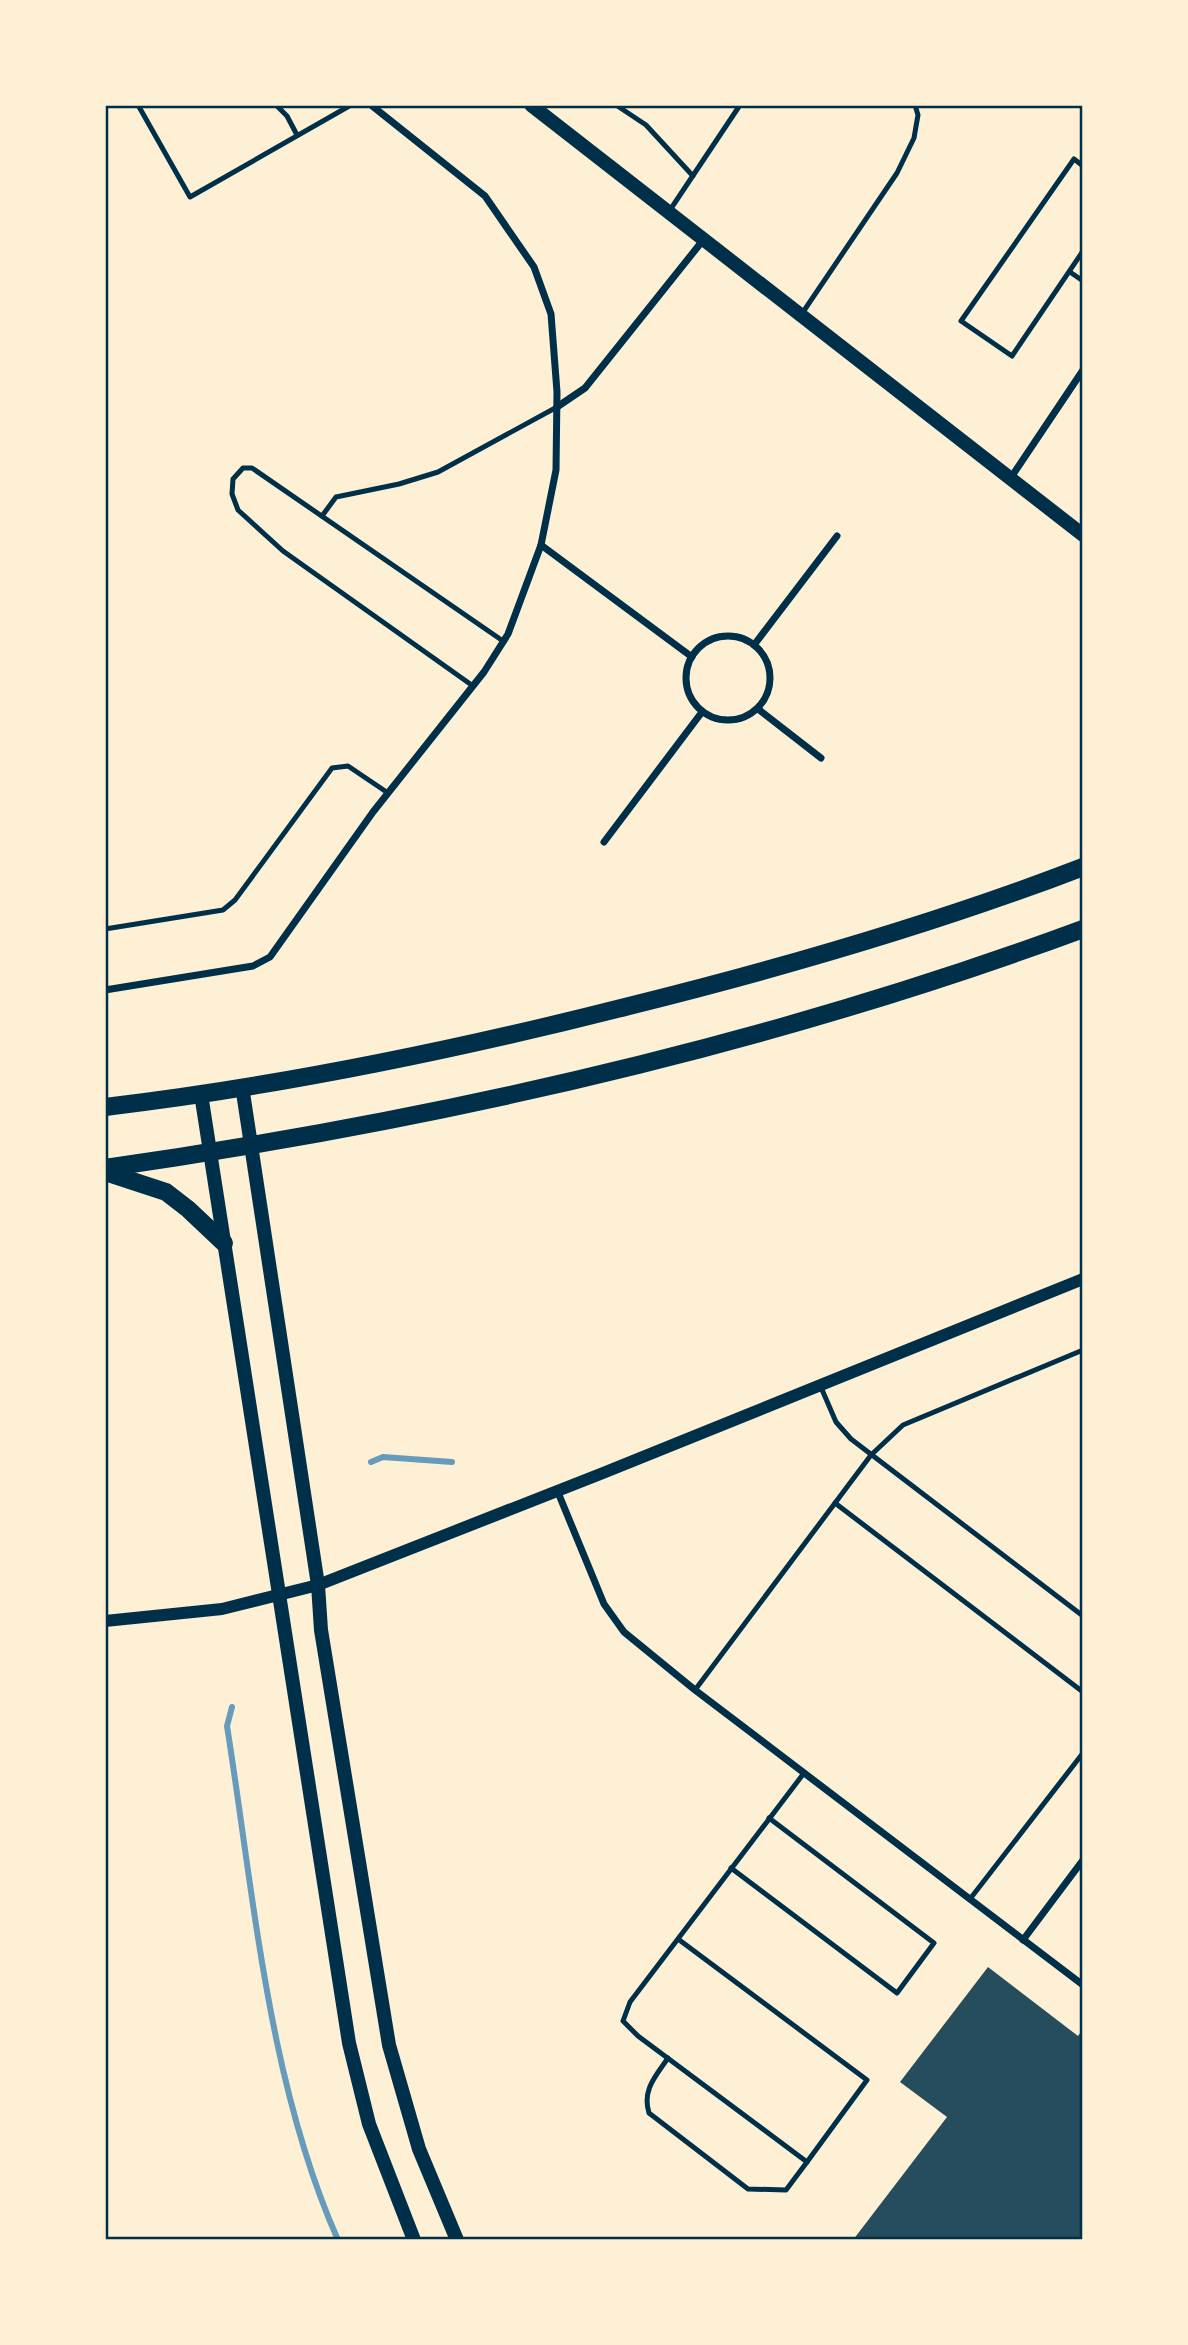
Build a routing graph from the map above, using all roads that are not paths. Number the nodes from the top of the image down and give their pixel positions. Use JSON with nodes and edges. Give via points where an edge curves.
{"nodes":[{"id":1,"x":138,"y":105,"type":"edge"},
{"id":2,"x":276,"y":105,"type":"edge"},
{"id":3,"x":351,"y":105,"type":"edge"},
{"id":4,"x":371,"y":105,"type":"edge"},
{"id":5,"x":531,"y":105,"type":"edge"},
{"id":6,"x":616,"y":105,"type":"edge"},
{"id":7,"x":740,"y":105,"type":"edge"},
{"id":8,"x":915,"y":105,"type":"edge"},
{"id":9,"x":297,"y":135,"type":"junction"},
{"id":10,"x":1083,"y":166,"type":"edge"},
{"id":11,"x":693,"y":176,"type":"junction"},
{"id":12,"x":669,"y":212,"type":"junction"},
{"id":13,"x":704,"y":239,"type":"junction"},
{"id":14,"x":1083,"y":251,"type":"edge"},
{"id":15,"x":1070,"y":271,"type":"junction"},
{"id":16,"x":1083,"y":281,"type":"edge"},
{"id":17,"x":801,"y":315,"type":"junction"},
{"id":18,"x":1083,"y":370,"type":"edge"},
{"id":19,"x":557,"y":407,"type":"junction"},
{"id":20,"x":1012,"y":476,"type":"junction"},
{"id":21,"x":322,"y":516,"type":"junction"},
{"id":22,"x":1083,"y":535,"type":"edge"},
{"id":23,"x":837,"y":536,"type":"dead end"},
{"id":24,"x":541,"y":545,"type":"junction"},
{"id":25,"x":503,"y":641,"type":"junction"},
{"id":26,"x":754,"y":645,"type":"junction"},
{"id":27,"x":692,"y":657,"type":"junction"},
{"id":28,"x":473,"y":686,"type":"junction"},
{"id":29,"x":758,"y":709,"type":"junction"},
{"id":30,"x":702,"y":712,"type":"junction"},
{"id":31,"x":821,"y":758,"type":"dead end"},
{"id":32,"x":388,"y":793,"type":"junction"},
{"id":33,"x":604,"y":842,"type":"dead end"},
{"id":34,"x":1083,"y":867,"type":"edge"},
{"id":35,"x":105,"y":929,"type":"edge"},
{"id":36,"x":1083,"y":929,"type":"edge"},
{"id":37,"x":105,"y":990,"type":"edge"},
{"id":38,"x":242,"y":1086,"type":"junction"},
{"id":39,"x":201,"y":1094,"type":"junction"},
{"id":40,"x":105,"y":1107,"type":"edge"},
{"id":41,"x":251,"y":1146,"type":"junction"},
{"id":42,"x":212,"y":1152,"type":"junction"},
{"id":43,"x":105,"y":1170,"type":"edge"},
{"id":44,"x":224,"y":1243,"type":"junction"},
{"id":45,"x":1083,"y":1279,"type":"edge"},
{"id":46,"x":1083,"y":1350,"type":"edge"},
{"id":47,"x":820,"y":1385,"type":"junction"},
{"id":48,"x":872,"y":1455,"type":"junction"},
{"id":49,"x":556,"y":1490,"type":"junction"},
{"id":50,"x":835,"y":1503,"type":"junction"},
{"id":51,"x":318,"y":1585,"type":"junction"},
{"id":52,"x":280,"y":1597,"type":"junction"},
{"id":53,"x":1083,"y":1616,"type":"edge"},
{"id":54,"x":105,"y":1621,"type":"edge"},
{"id":55,"x":695,"y":1690,"type":"junction"},
{"id":56,"x":1083,"y":1692,"type":"edge"},
{"id":57,"x":1083,"y":1753,"type":"edge"},
{"id":58,"x":804,"y":1773,"type":"junction"},
{"id":59,"x":769,"y":1818,"type":"junction"},
{"id":60,"x":1083,"y":1860,"type":"edge"},
{"id":61,"x":731,"y":1868,"type":"junction"},
{"id":62,"x":970,"y":1899,"type":"junction"},
{"id":63,"x":678,"y":1939,"type":"junction"},
{"id":64,"x":1023,"y":1940,"type":"junction"},
{"id":65,"x":1083,"y":1985,"type":"edge"},
{"id":66,"x":668,"y":2059,"type":"junction"},
{"id":67,"x":807,"y":2162,"type":"junction"},
{"id":68,"x":414,"y":2240,"type":"edge"},
{"id":69,"x":457,"y":2240,"type":"edge"}],
"edges":[{"from":1,"to":9,"type":"lane","via":[[190,197]]},
{"from":2,"to":9,"type":"lane"},
{"from":3,"to":9,"type":"lane"},
{"from":4,"to":19,"type":"street","via":[[485,195],[534,267],[551,314]]},
{"from":5,"to":12,"type":"main road"},
{"from":6,"to":11,"type":"lane","via":[[646,124]]},
{"from":7,"to":11,"type":"lane"},
{"from":8,"to":17,"type":"lane","via":[[914,138],[897,173]]},
{"from":10,"to":15,"type":"lane","via":[[1074,159],[961,321],[1012,356]]},
{"from":11,"to":12,"type":"lane"},
{"from":12,"to":13,"type":"main road"},
{"from":13,"to":17,"type":"main road"},
{"from":13,"to":19,"type":"street","via":[[585,388]]},
{"from":14,"to":15,"type":"lane"},
{"from":15,"to":16,"type":"lane"},
{"from":17,"to":20,"type":"main road"},
{"from":18,"to":20,"type":"street"},
{"from":19,"to":21,"type":"lane","via":[[438,472],[336,497]]},
{"from":19,"to":24,"type":"street","via":[[556,470]]},
{"from":20,"to":22,"type":"main road"},
{"from":21,"to":25,"type":"lane"},
{"from":21,"to":28,"type":"lane","via":[[252,468],[243,468],[233,479],[238,510],[283,551]]},
{"from":23,"to":26,"type":"street"},
{"from":24,"to":25,"type":"street"},
{"from":24,"to":27,"type":"street"},
{"from":25,"to":28,"type":"street"},
{"from":26,"to":27,"type":"street","via":[[741,638],[713,639]]},
{"from":26,"to":29,"type":"street","via":[[767,662],[771,683]]},
{"from":27,"to":30,"type":"street","via":[[688,692]]},
{"from":28,"to":32,"type":"street"},
{"from":29,"to":30,"type":"street","via":[[737,720]]},
{"from":29,"to":31,"type":"street"},
{"from":30,"to":33,"type":"street"},
{"from":32,"to":35,"type":"lane","via":[[348,766],[332,768],[223,910]]},
{"from":32,"to":37,"type":"street","via":[[263,963]]},
{"from":34,"to":38,"type":"highway","via":[[964,911],[717,984],[416,1057]]},
{"from":36,"to":41,"type":"highway","via":[[834,1013],[570,1083]]},
{"from":38,"to":39,"type":"highway"},
{"from":38,"to":41,"type":"main road"},
{"from":39,"to":40,"type":"highway"},
{"from":39,"to":42,"type":"main road"},
{"from":41,"to":42,"type":"highway"},
{"from":41,"to":51,"type":"main road"},
{"from":42,"to":43,"type":"highway"},
{"from":42,"to":44,"type":"main road"},
{"from":43,"to":44,"type":"highway","via":[[166,1192]]},
{"from":44,"to":52,"type":"main road"},
{"from":45,"to":47,"type":"street"},
{"from":46,"to":48,"type":"lane","via":[[903,1425]]},
{"from":47,"to":48,"type":"lane","via":[[842,1432]]},
{"from":47,"to":49,"type":"street"},
{"from":48,"to":50,"type":"lane"},
{"from":48,"to":53,"type":"lane"},
{"from":49,"to":51,"type":"street"},
{"from":49,"to":55,"type":"street","via":[[604,1604],[624,1632]]},
{"from":50,"to":55,"type":"lane"},
{"from":50,"to":56,"type":"lane"},
{"from":51,"to":52,"type":"street"},
{"from":51,"to":69,"type":"main road","via":[[389,2045],[419,2149]]},
{"from":52,"to":54,"type":"street","via":[[222,1609]]},
{"from":52,"to":68,"type":"main road","via":[[349,2043],[369,2124]]},
{"from":55,"to":58,"type":"street"},
{"from":57,"to":62,"type":"lane"},
{"from":58,"to":59,"type":"lane"},
{"from":58,"to":62,"type":"street"},
{"from":59,"to":61,"type":"lane"},
{"from":59,"to":61,"type":"lane","via":[[934,1943],[897,1993]]},
{"from":60,"to":64,"type":"street"},
{"from":61,"to":63,"type":"lane"},
{"from":62,"to":64,"type":"street"},
{"from":63,"to":66,"type":"lane","via":[[630,2002],[624,2021]]},
{"from":63,"to":67,"type":"lane","via":[[867,2080]]},
{"from":64,"to":65,"type":"street"},
{"from":66,"to":67,"type":"lane"},
{"from":66,"to":67,"type":"lane","via":[[649,2086],[645,2101],[649,2113],[748,2189],[786,2190]]}]}
